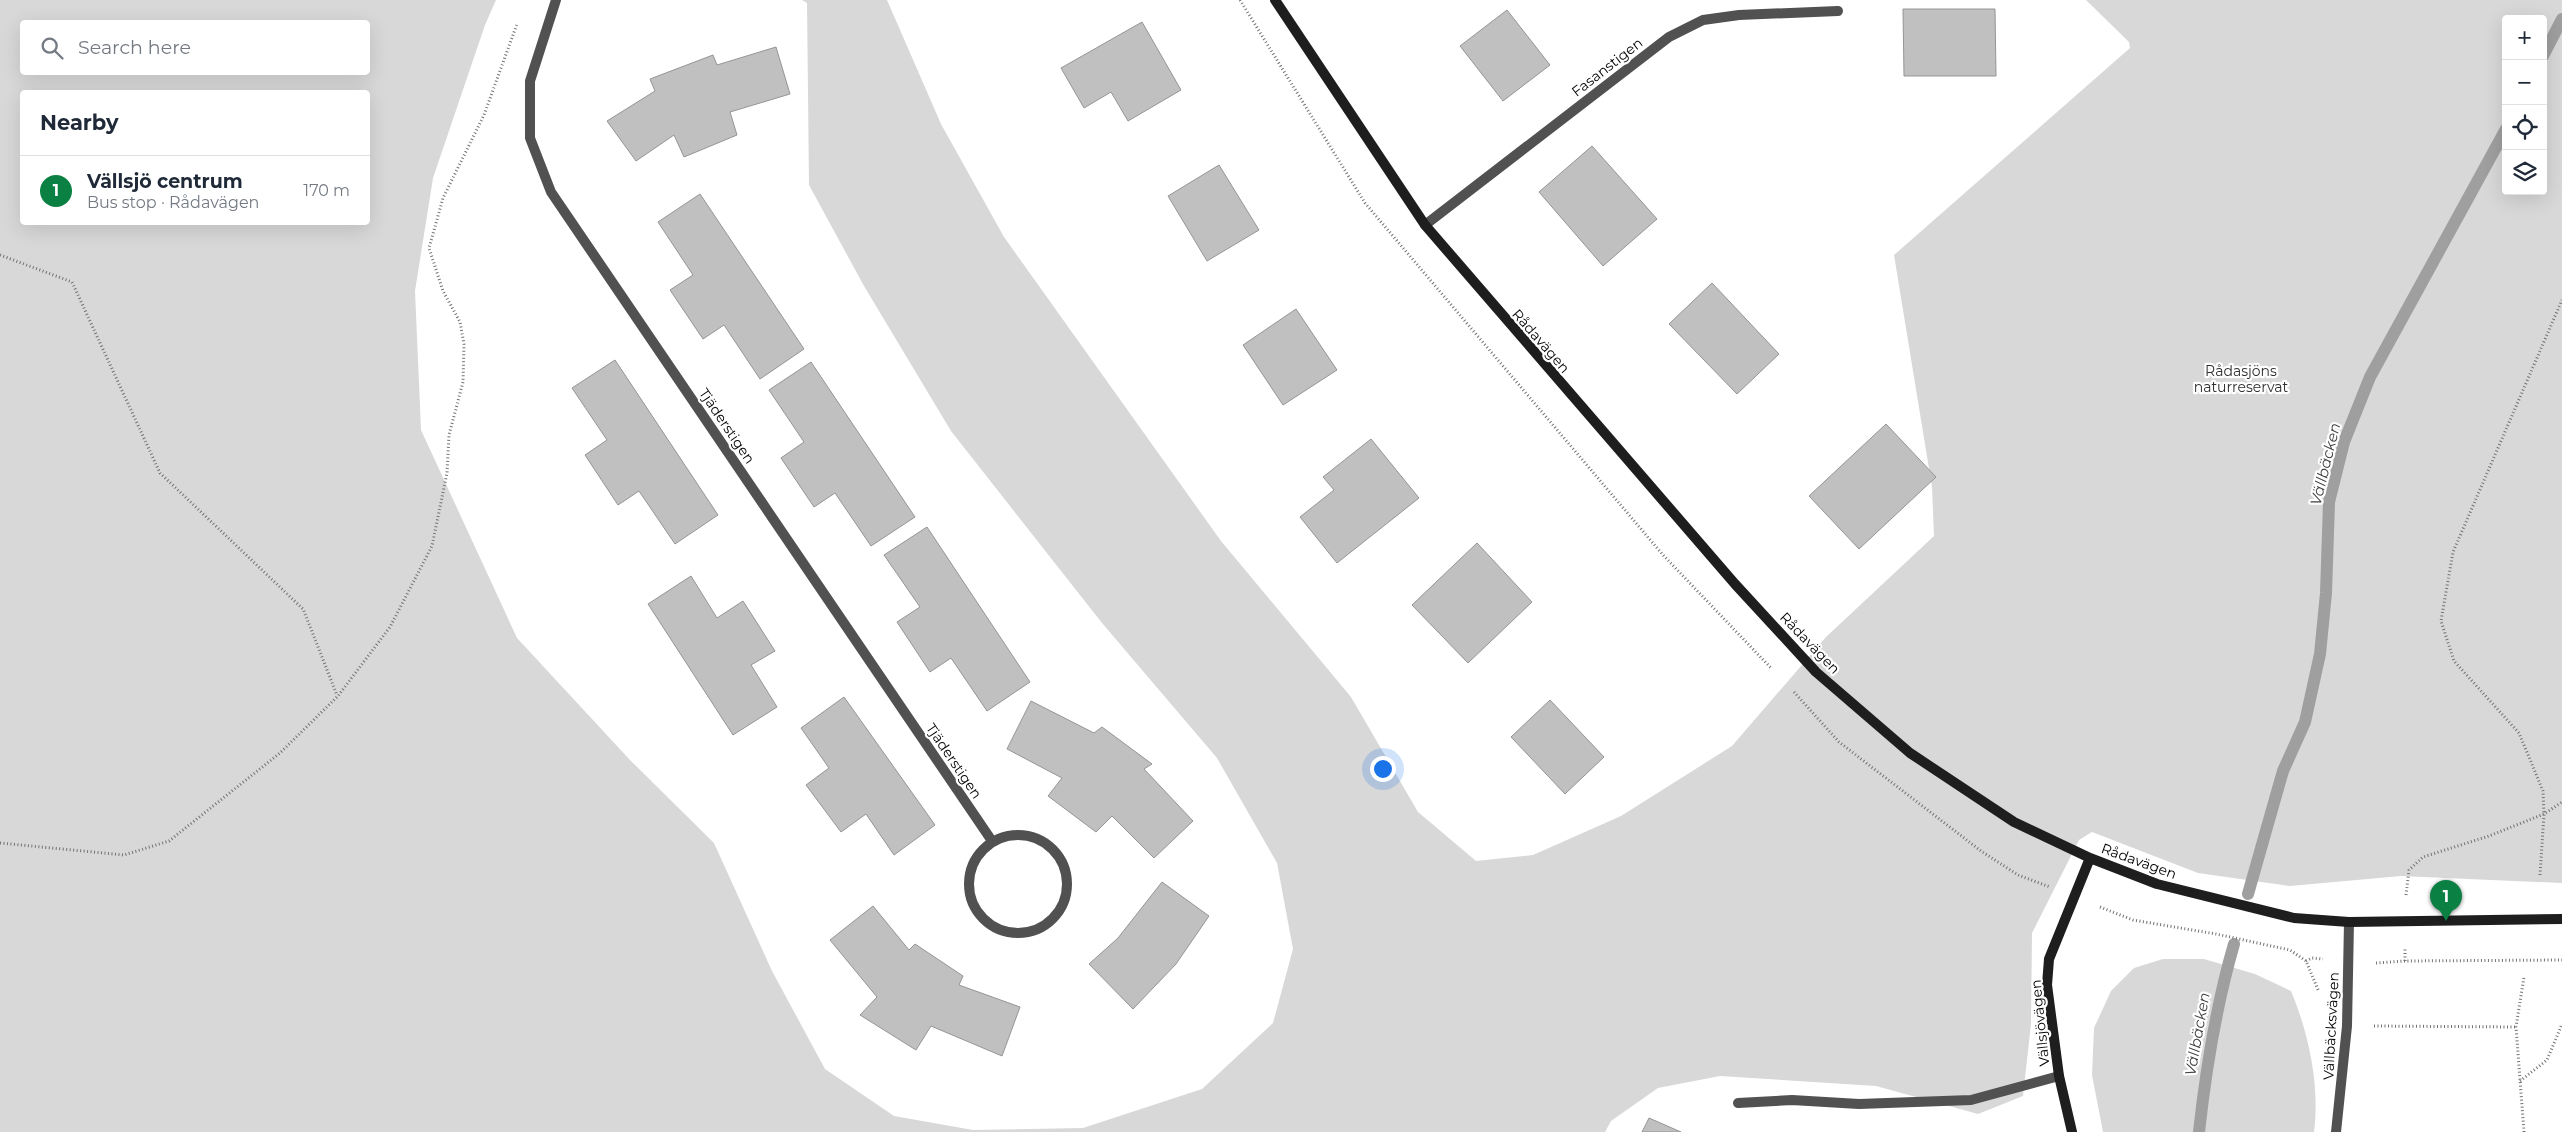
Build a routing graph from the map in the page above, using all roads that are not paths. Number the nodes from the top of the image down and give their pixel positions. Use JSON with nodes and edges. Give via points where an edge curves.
{"nodes":[{"id":1,"x":556,"y":0,"type":"edge"},
{"id":2,"x":1274,"y":0,"type":"edge"},
{"id":3,"x":1838,"y":11,"type":"dead end"},
{"id":4,"x":1424,"y":225,"type":"junction"},
{"id":5,"x":992,"y":841,"type":"junction"},
{"id":6,"x":2090,"y":858,"type":"junction"},
{"id":7,"x":2562,"y":919,"type":"edge"},
{"id":8,"x":2350,"y":922,"type":"junction"},
{"id":9,"x":2059,"y":1076,"type":"junction"},
{"id":10,"x":1738,"y":1103,"type":"dead end"},
{"id":11,"x":2072,"y":1132,"type":"edge"},
{"id":12,"x":2336,"y":1132,"type":"edge"}],
"edges":[{"from":1,"to":5,"type":"street","name":"Tjäderstigen","via":[[530,81],[530,138],[551,192]]},
{"from":2,"to":4,"type":"street","name":"Rådavägen"},
{"from":3,"to":4,"type":"street","name":"Fasanstigen","via":[[1703,20],[1669,37]]},
{"from":4,"to":6,"type":"street","name":"Rådavägen","via":[[1729,577],[1816,672],[1910,753],[2014,822]]},
{"from":5,"to":5,"type":"street","via":[[1010,835],[1030,836],[1047,844],[1060,858],[1067,876],[1066,895],[1058,913],[1044,926],[1026,933],[1006,932],[989,924],[976,909],[969,891],[970,872],[978,854]]},
{"from":6,"to":8,"type":"street","name":"Rådavägen","via":[[2157,884],[2218,900],[2294,918]]},
{"from":6,"to":9,"type":"street","name":"Vällsjövägen","via":[[2049,959],[2047,986]]},
{"from":7,"to":8,"type":"street","name":"Rådavägen"},
{"from":8,"to":12,"type":"street","name":"Vällbäcksvägen","via":[[2347,1026]]},
{"from":9,"to":10,"type":"street","via":[[1971,1100],[1859,1104],[1792,1100]]},
{"from":9,"to":11,"type":"street","name":"Vällsjövägen"}]}
